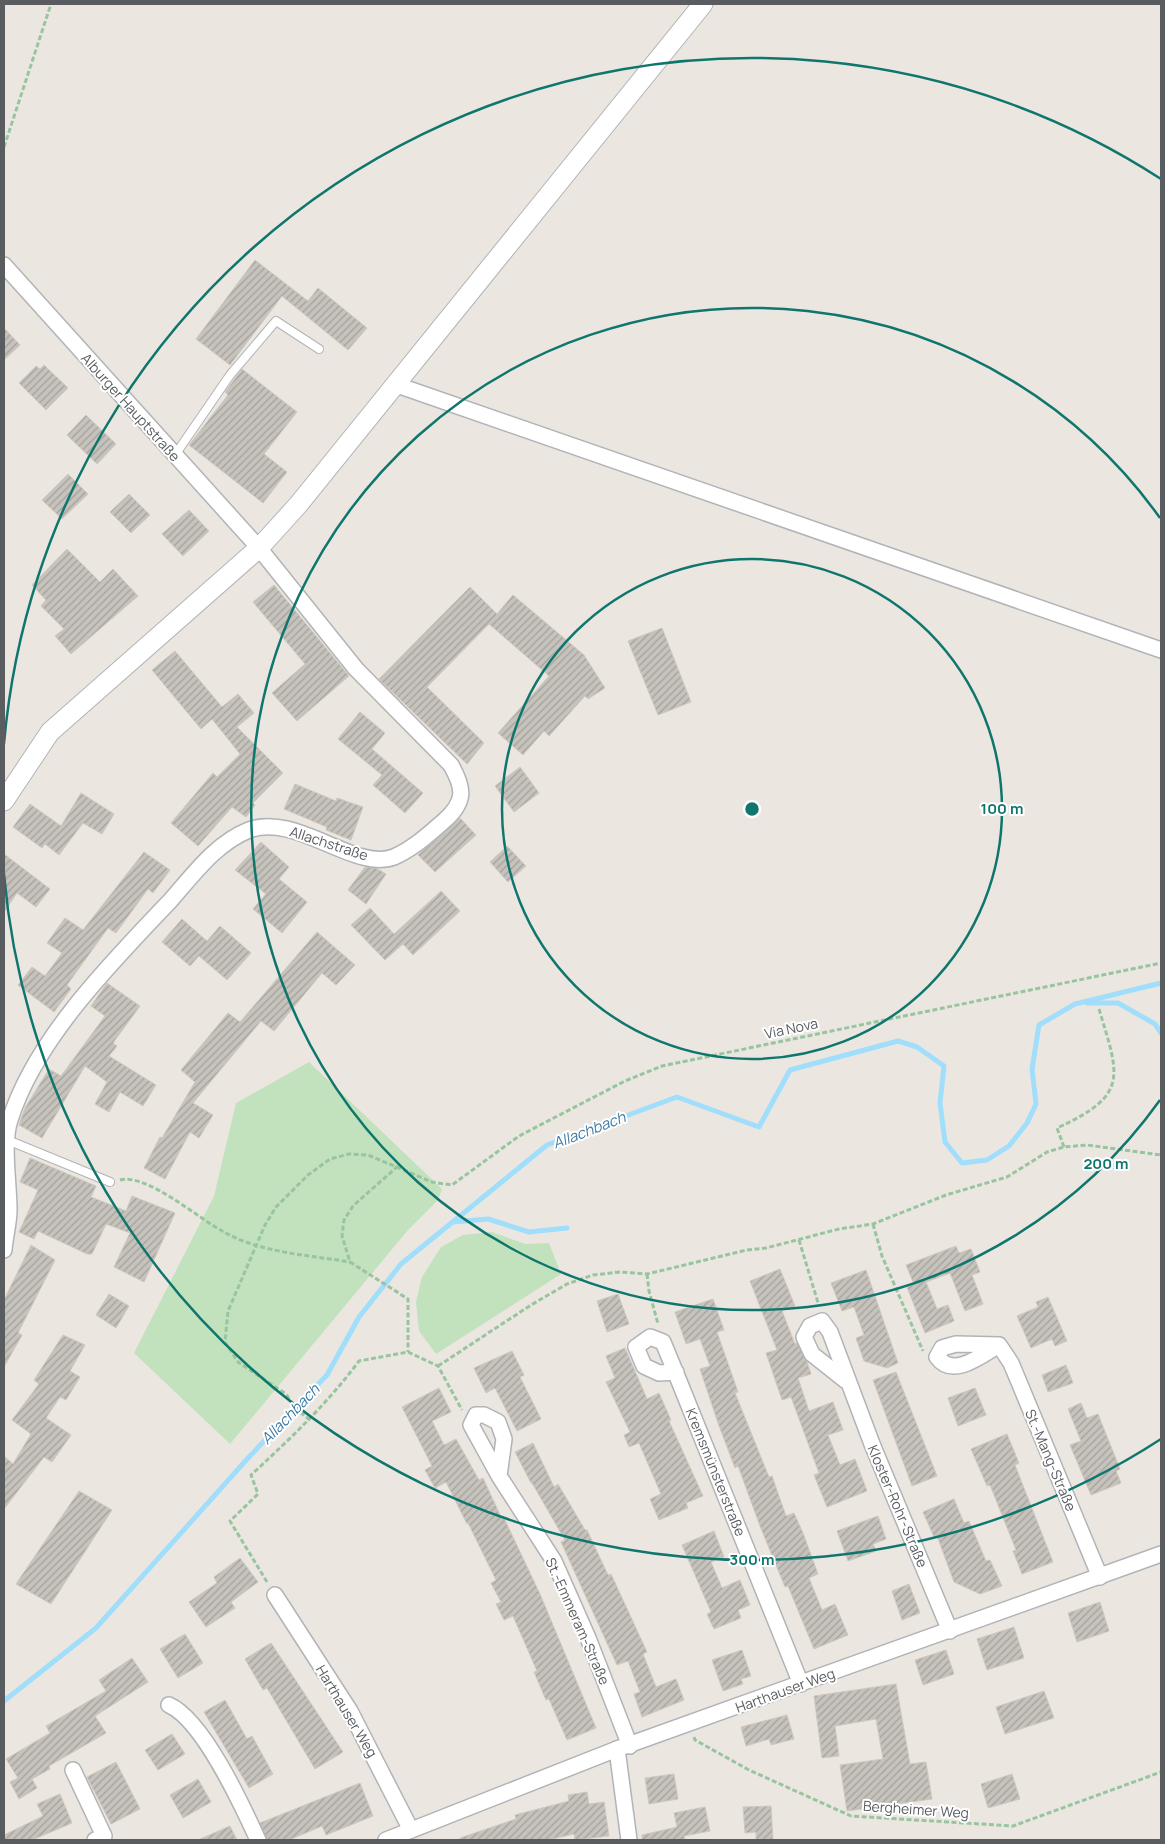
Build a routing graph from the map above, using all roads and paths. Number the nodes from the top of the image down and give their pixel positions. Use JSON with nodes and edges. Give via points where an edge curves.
{"nodes":[{"id":1,"x":51,"y":4,"type":"edge"},
{"id":2,"x":703,"y":4,"type":"edge"},
{"id":3,"x":4,"y":147,"type":"edge"},
{"id":4,"x":4,"y":265,"type":"edge"},
{"id":5,"x":319,"y":349,"type":"dead end"},
{"id":6,"x":397,"y":385,"type":"junction"},
{"id":7,"x":175,"y":455,"type":"junction"},
{"id":8,"x":259,"y":548,"type":"junction"},
{"id":9,"x":1161,"y":650,"type":"edge"},
{"id":10,"x":4,"y":801,"type":"edge"},
{"id":11,"x":1161,"y":963,"type":"edge"},
{"id":12,"x":1099,"y":1009,"type":"dead end"},
{"id":13,"x":4,"y":1139,"type":"edge"},
{"id":14,"x":1064,"y":1147,"type":"junction"},
{"id":15,"x":1161,"y":1155,"type":"edge"},
{"id":16,"x":398,"y":1166,"type":"junction"},
{"id":17,"x":110,"y":1182,"type":"joint"},
{"id":18,"x":873,"y":1224,"type":"junction"},
{"id":19,"x":799,"y":1240,"type":"junction"},
{"id":20,"x":255,"y":1245,"type":"junction"},
{"id":21,"x":4,"y":1250,"type":"edge"},
{"id":22,"x":350,"y":1262,"type":"junction"},
{"id":23,"x":647,"y":1274,"type":"junction"},
{"id":24,"x":822,"y":1321,"type":"junction"},
{"id":25,"x":664,"y":1342,"type":"junction"},
{"id":26,"x":999,"y":1345,"type":"junction"},
{"id":27,"x":408,"y":1352,"type":"junction"},
{"id":28,"x":937,"y":1357,"type":"junction"},
{"id":29,"x":438,"y":1366,"type":"junction"},
{"id":30,"x":676,"y":1372,"type":"junction"},
{"id":31,"x":846,"y":1381,"type":"junction"},
{"id":32,"x":310,"y":1420,"type":"junction"},
{"id":33,"x":470,"y":1425,"type":"junction"},
{"id":34,"x":499,"y":1476,"type":"junction"},
{"id":35,"x":1161,"y":1554,"type":"edge"},
{"id":36,"x":1100,"y":1577,"type":"junction"},
{"id":37,"x":276,"y":1595,"type":"joint"},
{"id":38,"x":950,"y":1630,"type":"junction"},
{"id":39,"x":801,"y":1684,"type":"junction"},
{"id":40,"x":169,"y":1705,"type":"dead end"},
{"id":41,"x":689,"y":1724,"type":"junction"},
{"id":42,"x":623,"y":1748,"type":"junction"},
{"id":43,"x":73,"y":1770,"type":"dead end"},
{"id":44,"x":1161,"y":1772,"type":"edge"},
{"id":45,"x":411,"y":1830,"type":"junction"},
{"id":46,"x":95,"y":1840,"type":"edge"},
{"id":47,"x":258,"y":1840,"type":"edge"},
{"id":48,"x":386,"y":1840,"type":"edge"},
{"id":49,"x":629,"y":1840,"type":"edge"}],
"edges":[{"from":1,"to":3,"type":"path"},
{"from":2,"to":6,"type":"street"},
{"from":4,"to":7,"type":"street","name":"Alburger Hauptstraße"},
{"from":5,"to":7,"type":"lane","via":[[276,321],[230,375]]},
{"from":6,"to":8,"type":"street"},
{"from":6,"to":9,"type":"street"},
{"from":7,"to":8,"type":"street","name":"Alburger Hauptstraße"},
{"from":8,"to":10,"type":"street","via":[[50,732]]},
{"from":8,"to":13,"type":"street","name":"Allachstraße","via":[[356,668],[451,765],[460,781],[459,803],[451,815],[421,842],[392,858],[353,854],[292,830],[270,826],[250,830],[222,845],[101,974],[74,1008],[30,1073]]},
{"from":11,"to":16,"type":"path","name":"Via Nova","via":[[662,1066],[625,1081],[519,1136],[452,1185],[432,1182]]},
{"from":12,"to":14,"type":"path","via":[[1113,1056],[1114,1081],[1098,1106],[1057,1128]]},
{"from":13,"to":17,"type":"lane"},
{"from":13,"to":21,"type":"street","name":"Allachstraße","via":[[9,1213]]},
{"from":14,"to":15,"type":"path","via":[[1087,1145]]},
{"from":14,"to":18,"type":"path","via":[[1047,1152],[1006,1176]]},
{"from":16,"to":20,"type":"path","via":[[368,1155],[349,1154],[330,1159],[302,1180],[276,1207]]},
{"from":16,"to":22,"type":"path","via":[[353,1206],[344,1220],[342,1236]]},
{"from":17,"to":20,"type":"path","via":[[130,1178],[166,1194],[224,1233]]},
{"from":18,"to":19,"type":"path"},
{"from":18,"to":28,"type":"path","via":[[882,1256],[922,1350]]},
{"from":19,"to":23,"type":"path"},
{"from":19,"to":24,"type":"path"},
{"from":20,"to":22,"type":"path"},
{"from":20,"to":32,"type":"path","via":[[228,1312],[226,1342],[238,1362],[286,1394],[296,1409]]},
{"from":22,"to":27,"type":"path","via":[[408,1299]]},
{"from":23,"to":25,"type":"path","via":[[648,1291]]},
{"from":23,"to":29,"type":"path","via":[[593,1275],[567,1284]]},
{"from":24,"to":31,"type":"street","name":"Kloster-Rohr-Straße","via":[[830,1332]]},
{"from":24,"to":31,"type":"street","name":"Kloster-Rohr-Straße","via":[[810,1326],[804,1338],[812,1354]]},
{"from":25,"to":30,"type":"street","name":"Kremsmünsterstraße"},
{"from":25,"to":30,"type":"street","via":[[650,1337],[636,1347],[644,1366],[659,1373]]},
{"from":26,"to":28,"type":"street","via":[[956,1344],[942,1348]]},
{"from":26,"to":28,"type":"street","via":[[967,1364],[952,1367],[942,1364]]},
{"from":26,"to":36,"type":"street","name":"St.-Mang-Straße","via":[[1010,1363]]},
{"from":27,"to":29,"type":"path"},
{"from":27,"to":32,"type":"path","via":[[360,1361]]},
{"from":29,"to":33,"type":"path"},
{"from":30,"to":39,"type":"street","name":"Kremsmünsterstraße"},
{"from":31,"to":38,"type":"street","name":"Kloster-Rohr-Straße"},
{"from":32,"to":37,"type":"path","via":[[251,1475],[258,1494],[230,1521]]},
{"from":33,"to":34,"type":"street","name":"St.-Emmeram-Straße"},
{"from":33,"to":34,"type":"street","via":[[476,1415],[498,1422],[504,1439]]},
{"from":34,"to":42,"type":"street","name":"St.-Emmeram-Straße","via":[[554,1561],[588,1638]]},
{"from":35,"to":36,"type":"street","name":"Harthauser Weg"},
{"from":36,"to":38,"type":"street","name":"Harthauser Weg"},
{"from":37,"to":45,"type":"street","name":"Harthauser Weg","via":[[350,1711]]},
{"from":38,"to":39,"type":"street","name":"Harthauser Weg"},
{"from":39,"to":41,"type":"street","name":"Harthauser Weg"},
{"from":40,"to":47,"type":"street","via":[[180,1710],[202,1734]]},
{"from":41,"to":42,"type":"street","name":"Harthauser Weg"},
{"from":41,"to":44,"type":"path","name":"Bergheimer Weg","via":[[695,1740],[758,1775],[851,1816],[1013,1826]]},
{"from":42,"to":45,"type":"street","name":"Harthauser Weg"},
{"from":42,"to":49,"type":"street","name":"St.-Emmeram-Straße"},
{"from":43,"to":46,"type":"street","via":[[104,1836]]},
{"from":45,"to":48,"type":"street","name":"Harthauser Weg"}]}
